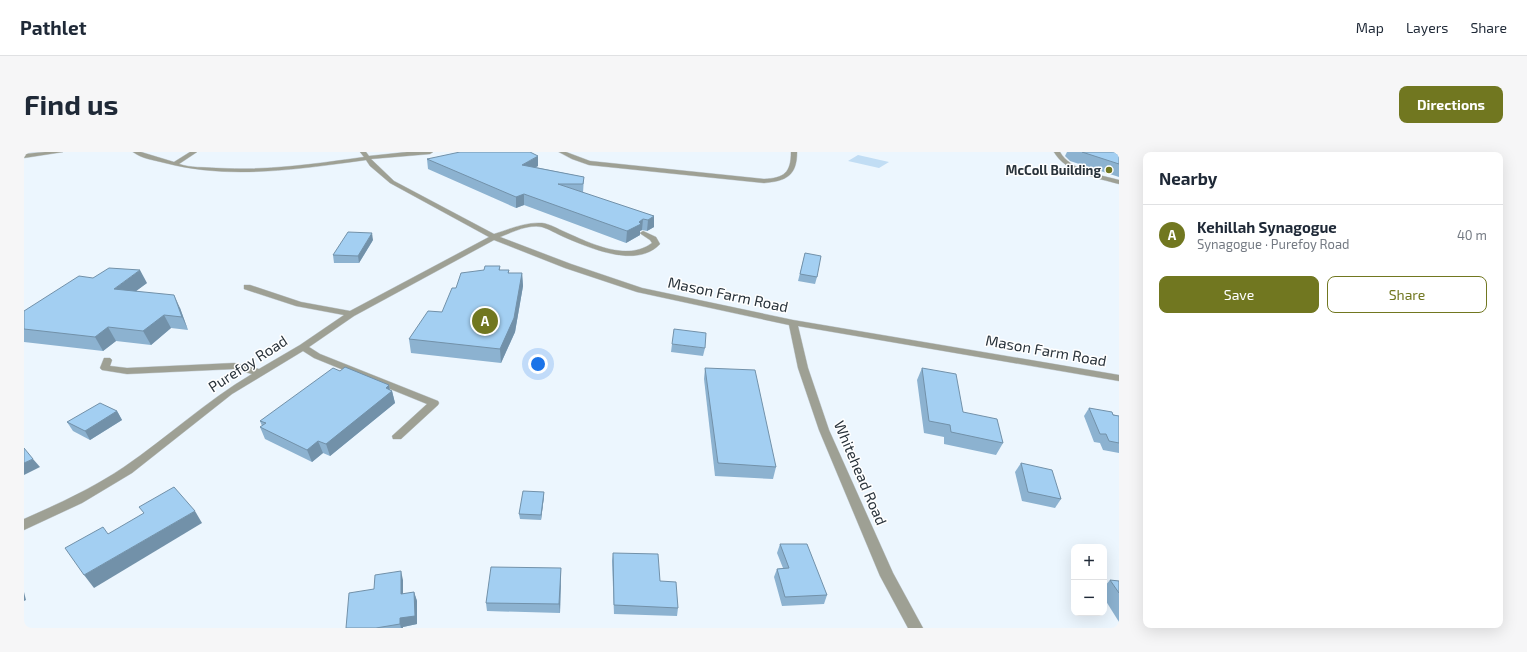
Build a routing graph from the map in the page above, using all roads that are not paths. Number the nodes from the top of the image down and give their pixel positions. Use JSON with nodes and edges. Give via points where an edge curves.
{"nodes":[{"id":1,"x":60,"y":152,"type":"edge"},
{"id":2,"x":136,"y":152,"type":"edge"},
{"id":3,"x":194,"y":152,"type":"edge"},
{"id":4,"x":430,"y":152,"type":"edge"},
{"id":5,"x":562,"y":152,"type":"edge"},
{"id":6,"x":794,"y":152,"type":"edge"},
{"id":7,"x":1057,"y":152,"type":"edge"},
{"id":8,"x":365,"y":155,"type":"edge"},
{"id":9,"x":24,"y":156,"type":"edge"},
{"id":10,"x":178,"y":165,"type":"junction"},
{"id":11,"x":1119,"y":182,"type":"edge"},
{"id":12,"x":643,"y":233,"type":"edge"},
{"id":13,"x":494,"y":237,"type":"junction"},
{"id":14,"x":247,"y":287,"type":"dead end"},
{"id":15,"x":351,"y":314,"type":"junction"},
{"id":16,"x":793,"y":323,"type":"junction"},
{"id":17,"x":303,"y":347,"type":"junction"},
{"id":18,"x":107,"y":360,"type":"dead end"},
{"id":19,"x":261,"y":372,"type":"junction"},
{"id":20,"x":1119,"y":378,"type":"edge"},
{"id":21,"x":397,"y":436,"type":"dead end"},
{"id":22,"x":24,"y":525,"type":"edge"},
{"id":23,"x":916,"y":628,"type":"edge"}],
"edges":[{"from":1,"to":9,"type":"street"},
{"from":2,"to":10,"type":"street"},
{"from":3,"to":10,"type":"street"},
{"from":4,"to":8,"type":"street"},
{"from":5,"to":6,"type":"street","via":[[589,163],[764,181],[784,178],[791,173]]},
{"from":7,"to":11,"type":"street","via":[[1060,157],[1080,169]]},
{"from":8,"to":10,"type":"street","via":[[284,170],[251,172]]},
{"from":8,"to":13,"type":"street","name":"Mason Farm Road","via":[[379,172],[392,182]]},
{"from":12,"to":13,"type":"street","name":"Purefoy Road","via":[[656,244],[652,249],[630,255],[614,253],[543,225],[521,227]]},
{"from":13,"to":15,"type":"street","name":"Purefoy Road"},
{"from":13,"to":16,"type":"street","name":"Mason Farm Road","via":[[568,266],[640,290]]},
{"from":14,"to":15,"type":"street","via":[[299,304]]},
{"from":15,"to":17,"type":"street","name":"Purefoy Road"},
{"from":16,"to":20,"type":"street","name":"Mason Farm Road"},
{"from":16,"to":23,"type":"street","name":"Whitehead Road","via":[[803,368],[824,430],[887,576]]},
{"from":17,"to":19,"type":"street","name":"Purefoy Road"},
{"from":17,"to":21,"type":"street","via":[[317,356],[434,403]]},
{"from":18,"to":19,"type":"street","via":[[105,368],[127,371],[234,366]]},
{"from":19,"to":22,"type":"street","name":"Purefoy Road","via":[[228,392],[128,470],[78,500]]}]}
